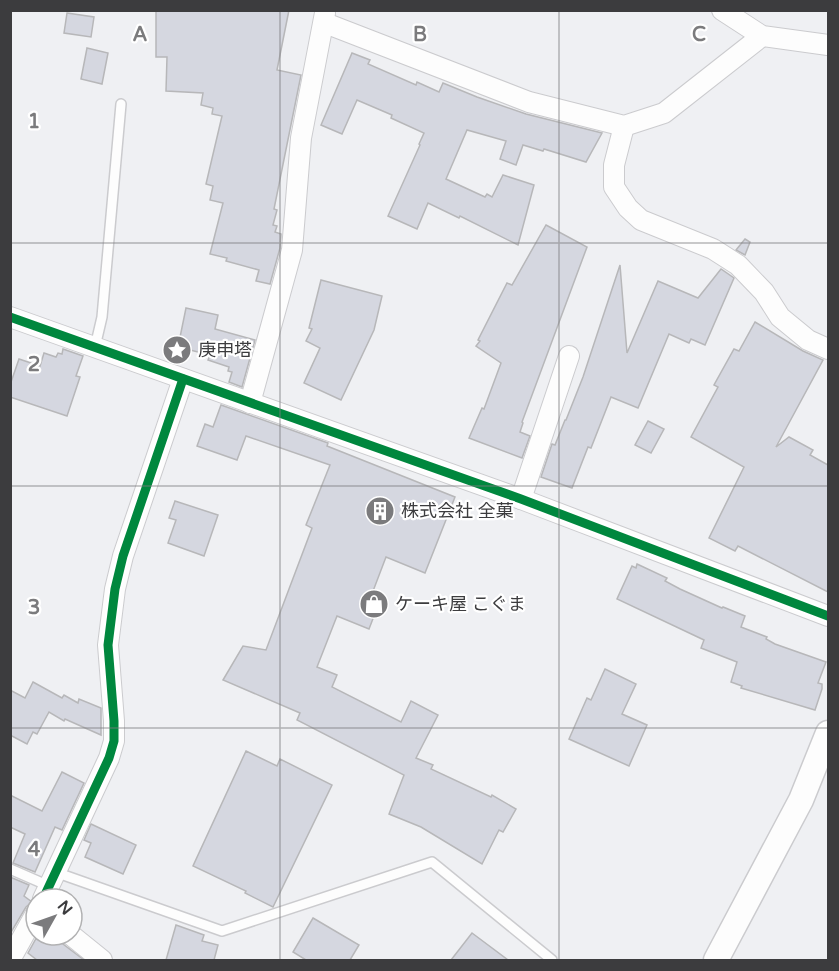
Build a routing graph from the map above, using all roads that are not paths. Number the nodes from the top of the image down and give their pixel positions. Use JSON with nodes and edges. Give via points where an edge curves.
{"nodes":[{"id":1,"x":722,"y":10,"type":"edge"},
{"id":2,"x":325,"y":17,"type":"edge"},
{"id":3,"x":762,"y":36,"type":"junction"},
{"id":4,"x":828,"y":45,"type":"edge"},
{"id":5,"x":121,"y":104,"type":"dead end"},
{"id":6,"x":624,"y":126,"type":"junction"},
{"id":7,"x":10,"y":316,"type":"edge"},
{"id":8,"x":95,"y":347,"type":"junction"},
{"id":9,"x":828,"y":349,"type":"edge"},
{"id":10,"x":569,"y":356,"type":"dead end"},
{"id":11,"x":183,"y":379,"type":"junction"},
{"id":12,"x":250,"y":403,"type":"junction"},
{"id":13,"x":521,"y":500,"type":"junction"},
{"id":14,"x":828,"y":616,"type":"edge"},
{"id":15,"x":828,"y":733,"type":"edge"},
{"id":16,"x":10,"y":869,"type":"edge"},
{"id":17,"x":49,"y":886,"type":"edge"},
{"id":18,"x":24,"y":935,"type":"edge"},
{"id":19,"x":84,"y":945,"type":"edge"},
{"id":20,"x":10,"y":960,"type":"edge"},
{"id":21,"x":102,"y":960,"type":"edge"},
{"id":22,"x":552,"y":960,"type":"edge"},
{"id":23,"x":716,"y":960,"type":"edge"}],
"edges":[{"from":1,"to":3,"type":"street"},
{"from":2,"to":6,"type":"street","via":[[529,102]]},
{"from":2,"to":12,"type":"street","via":[[301,138],[292,250]]},
{"from":3,"to":4,"type":"street"},
{"from":3,"to":6,"type":"street","via":[[664,113]]},
{"from":5,"to":8,"type":"lane","via":[[102,317]]},
{"from":6,"to":9,"type":"street","via":[[614,165],[615,187],[628,208],[641,220],[713,249],[738,265],[764,292],[780,317],[808,340]]},
{"from":7,"to":8,"type":"street"},
{"from":8,"to":11,"type":"street"},
{"from":10,"to":13,"type":"street"},
{"from":11,"to":12,"type":"street"},
{"from":11,"to":17,"type":"street","via":[[115,589],[108,645],[114,741]]},
{"from":12,"to":13,"type":"street"},
{"from":13,"to":14,"type":"street"},
{"from":15,"to":23,"type":"street","via":[[801,800]]},
{"from":16,"to":17,"type":"lane"},
{"from":17,"to":22,"type":"lane","via":[[222,931],[432,862]]},
{"from":18,"to":20,"type":"street"},
{"from":19,"to":21,"type":"street"}]}
